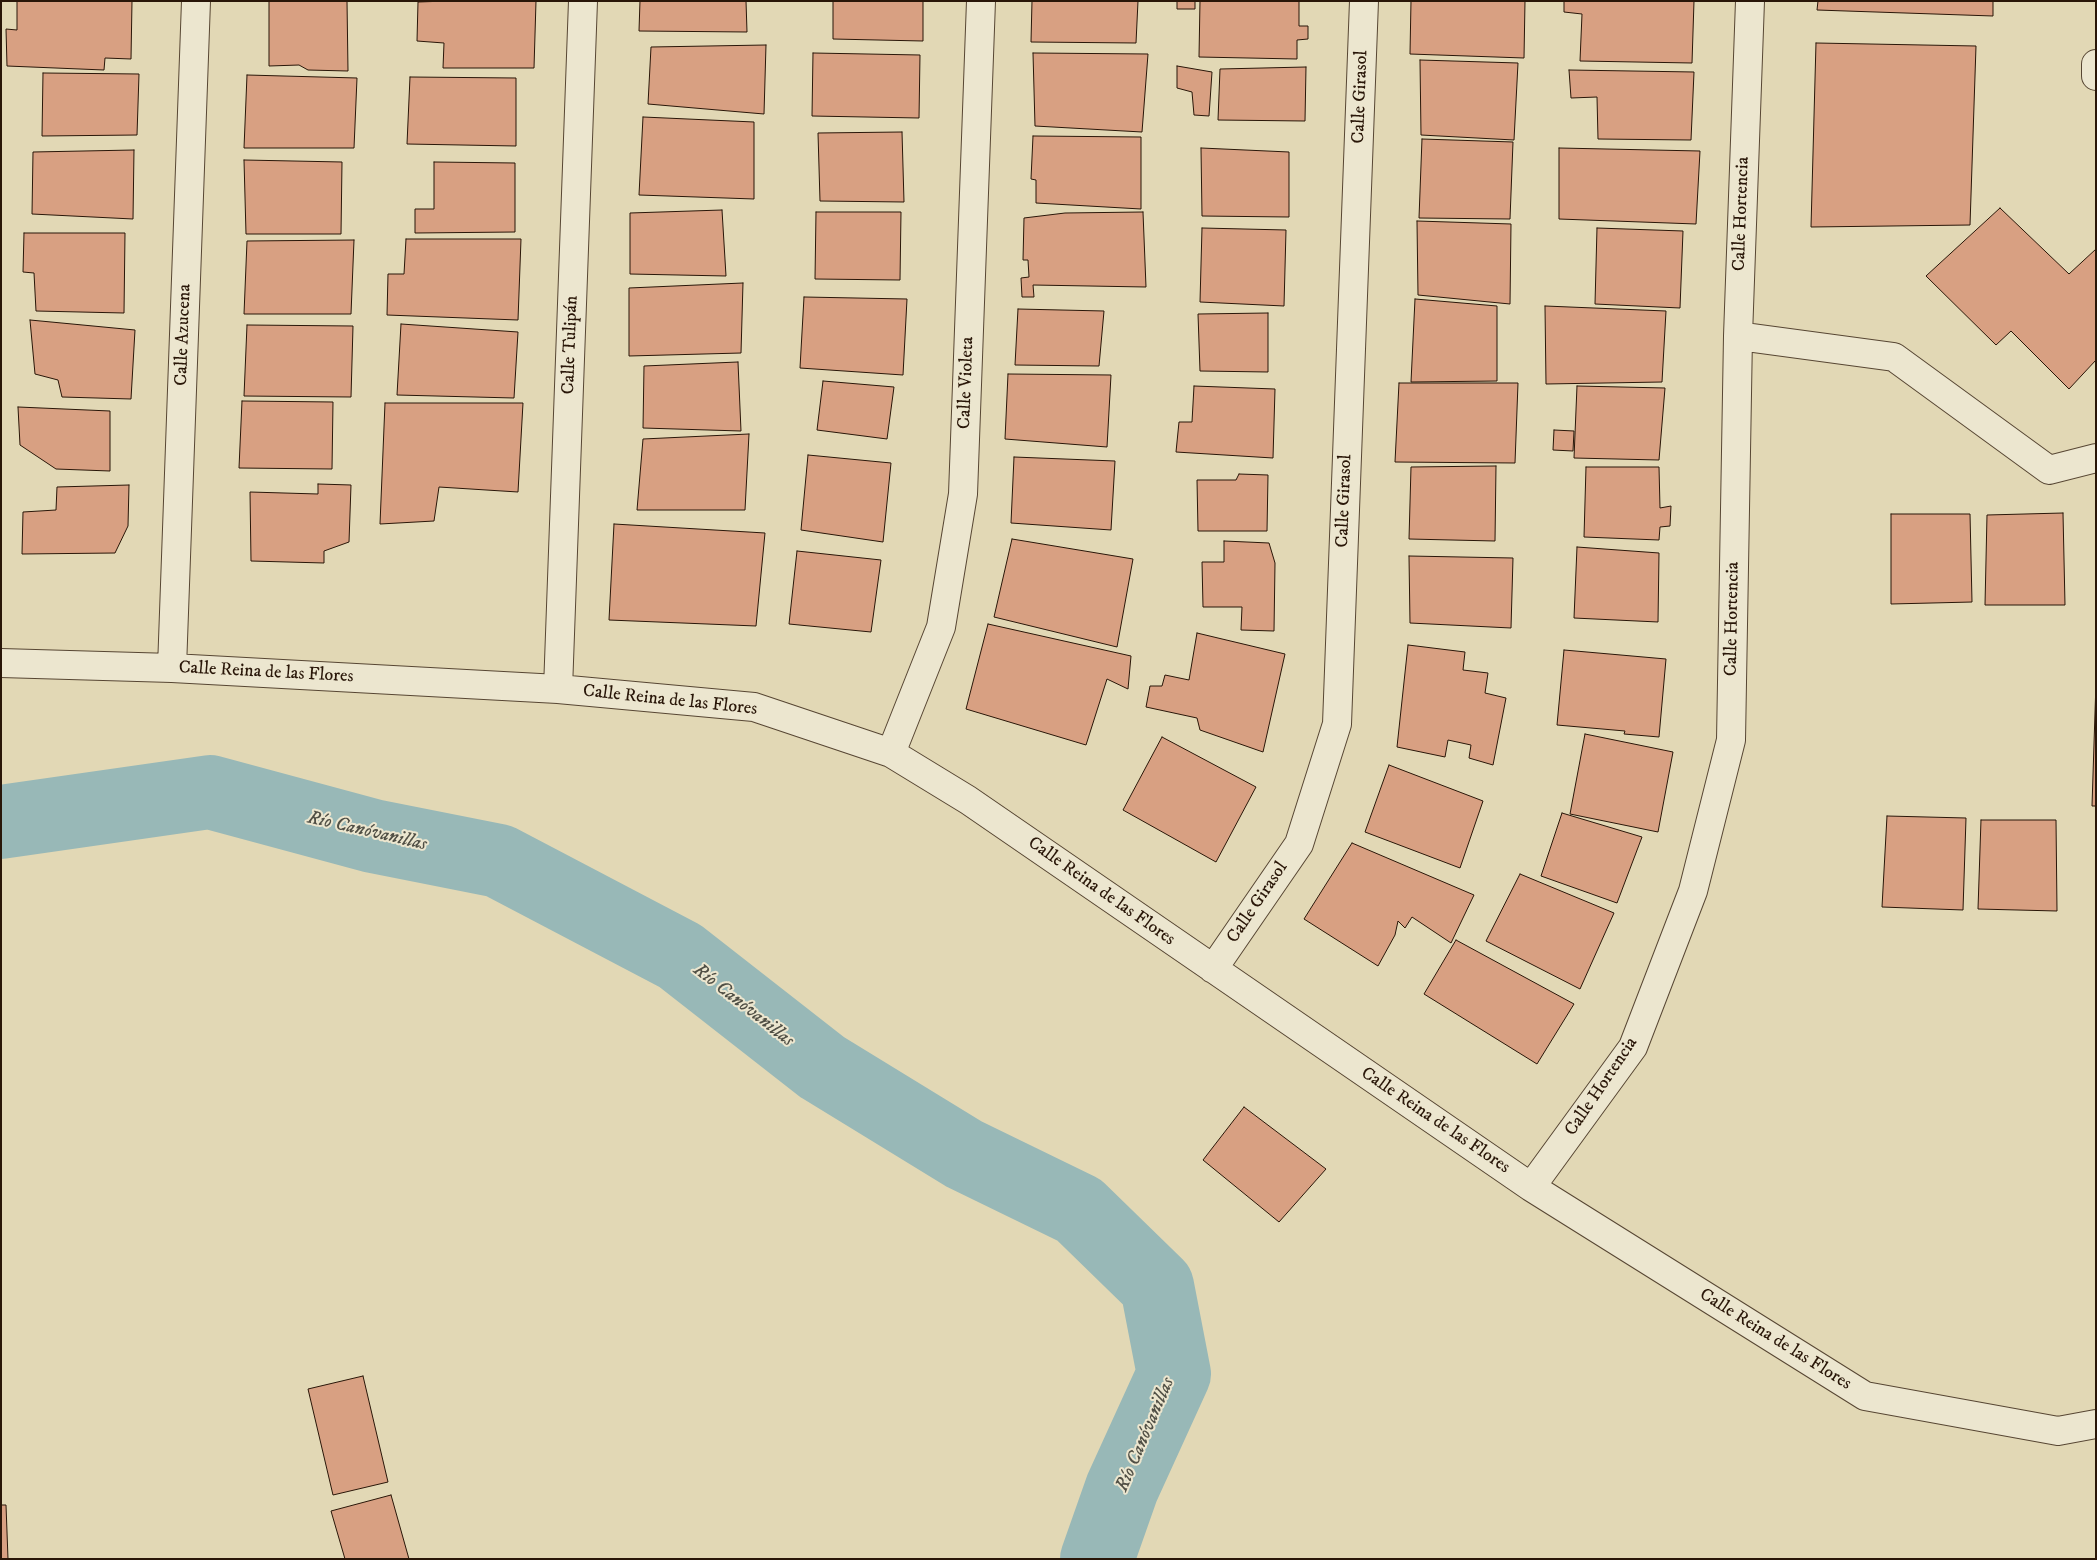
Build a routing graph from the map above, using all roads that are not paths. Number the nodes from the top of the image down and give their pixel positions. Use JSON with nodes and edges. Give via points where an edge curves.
{"nodes":[{"id":1,"x":196,"y":1,"type":"edge"},
{"id":2,"x":583,"y":1,"type":"edge"},
{"id":3,"x":981,"y":1,"type":"edge"},
{"id":4,"x":1364,"y":1,"type":"edge"},
{"id":5,"x":1750,"y":1,"type":"edge"},
{"id":6,"x":2096,"y":64,"type":"edge"},
{"id":7,"x":2096,"y":76,"type":"edge"},
{"id":8,"x":1738,"y":336,"type":"junction"},
{"id":9,"x":2096,"y":458,"type":"edge"},
{"id":10,"x":1,"y":663,"type":"edge"},
{"id":11,"x":172,"y":668,"type":"junction"},
{"id":12,"x":558,"y":689,"type":"junction"},
{"id":13,"x":891,"y":753,"type":"junction"},
{"id":14,"x":1213,"y":969,"type":"junction"},
{"id":15,"x":1531,"y":1188,"type":"junction"},
{"id":16,"x":2096,"y":1424,"type":"edge"}],
"edges":[{"from":1,"to":11,"type":"street","name":"Calle Azucena"},
{"from":2,"to":12,"type":"street","name":"Calle Tulipán"},
{"from":3,"to":13,"type":"street","name":"Calle Violeta","via":[[963,494],[941,627]]},
{"from":4,"to":14,"type":"street","name":"Calle Girasol","via":[[1337,724],[1298,844]]},
{"from":5,"to":8,"type":"street","name":"Calle Hortencia"},
{"from":6,"to":7,"type":"street"},
{"from":8,"to":9,"type":"street","via":[[1894,357],[2049,470]]},
{"from":8,"to":15,"type":"street","name":"Calle Hortencia","via":[[1731,730],[1728,749],[1693,891],[1633,1047]]},
{"from":10,"to":11,"type":"street","name":"Calle Reina de las Flores"},
{"from":11,"to":12,"type":"street","name":"Calle Reina de las Flores"},
{"from":12,"to":13,"type":"street","name":"Calle Reina de las Flores","via":[[754,707]]},
{"from":13,"to":14,"type":"street","name":"Calle Reina de las Flores","via":[[968,800]]},
{"from":14,"to":15,"type":"street","name":"Calle Reina de las Flores"},
{"from":15,"to":16,"type":"street","name":"Calle Reina de las Flores","via":[[1865,1396],[2058,1431]]}]}
